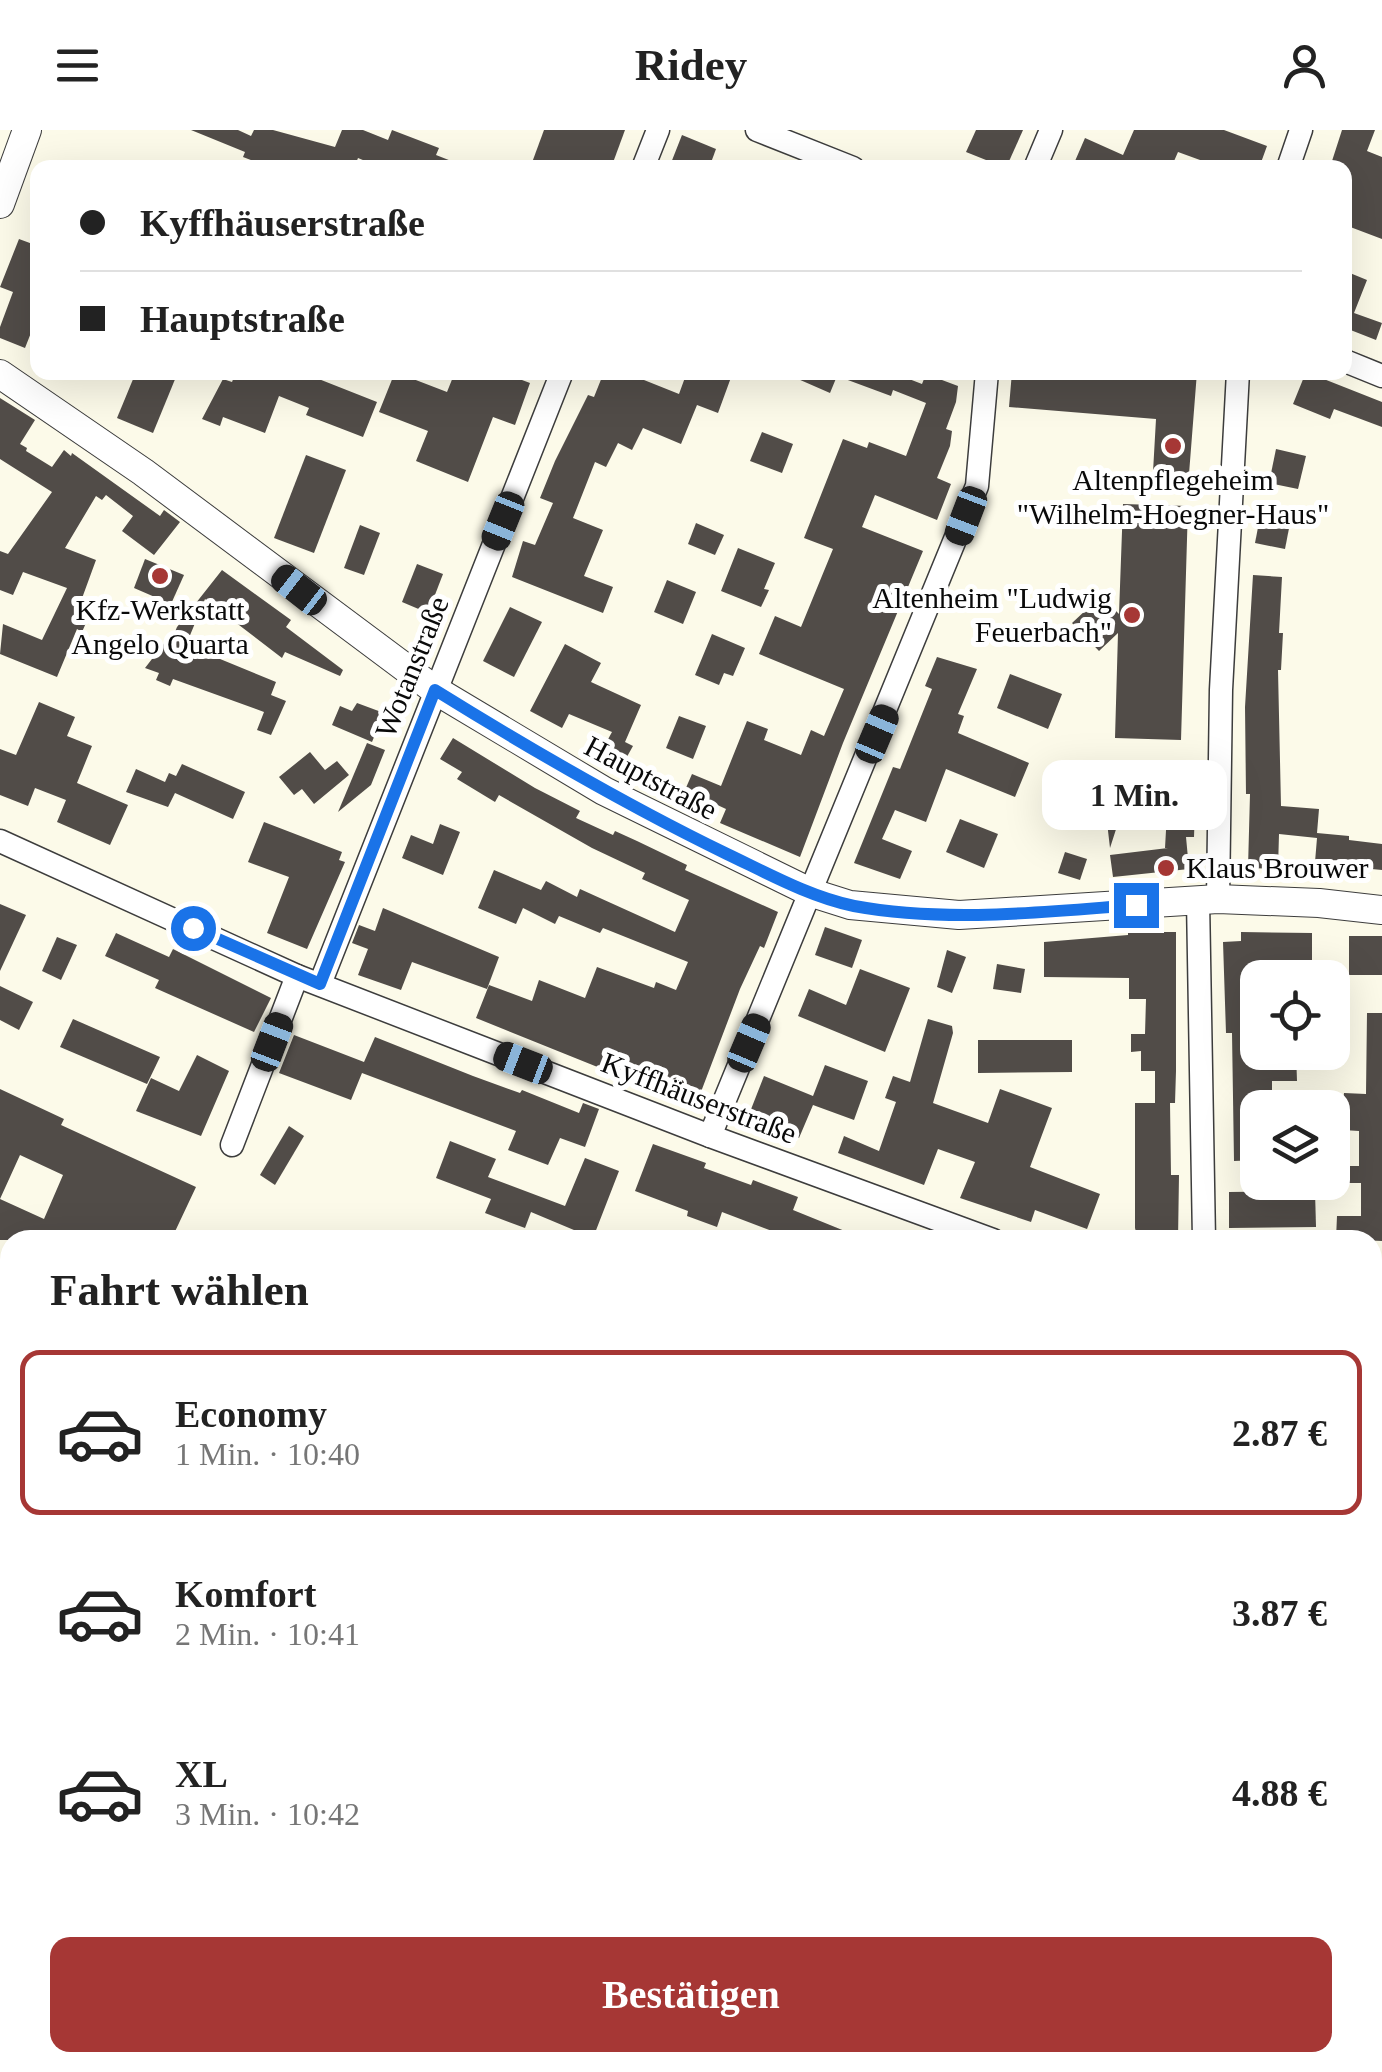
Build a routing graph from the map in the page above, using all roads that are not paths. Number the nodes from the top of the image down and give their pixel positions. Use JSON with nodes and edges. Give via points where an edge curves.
{"nodes":[{"id":1,"x":26,"y":130,"type":"edge"},
{"id":2,"x":658,"y":130,"type":"edge"},
{"id":3,"x":757,"y":130,"type":"edge"},
{"id":4,"x":1051,"y":130,"type":"edge"},
{"id":5,"x":1301,"y":130,"type":"edge"},
{"id":6,"x":646,"y":160,"type":"edge"},
{"id":7,"x":833,"y":160,"type":"edge"},
{"id":8,"x":1038,"y":160,"type":"edge"},
{"id":9,"x":1291,"y":160,"type":"edge"},
{"id":10,"x":0,"y":204,"type":"edge"},
{"id":11,"x":1352,"y":364,"type":"edge"},
{"id":12,"x":0,"y":374,"type":"edge"},
{"id":13,"x":1382,"y":376,"type":"edge"},
{"id":14,"x":559,"y":380,"type":"edge"},
{"id":15,"x":986,"y":380,"type":"edge"},
{"id":16,"x":1238,"y":380,"type":"edge"},
{"id":17,"x":435,"y":690,"type":"junction"},
{"id":18,"x":0,"y":841,"type":"edge"},
{"id":19,"x":812,"y":893,"type":"junction"},
{"id":20,"x":1208,"y":900,"type":"junction"},
{"id":21,"x":1382,"y":910,"type":"edge"},
{"id":22,"x":298,"y":976,"type":"junction"},
{"id":23,"x":320,"y":984,"type":"junction"},
{"id":24,"x":710,"y":1136,"type":"junction"},
{"id":25,"x":232,"y":1145,"type":"dead end"},
{"id":26,"x":966,"y":1230,"type":"edge"},
{"id":27,"x":1204,"y":1230,"type":"edge"}],
"edges":[{"from":1,"to":10,"type":"street"},
{"from":2,"to":6,"type":"street"},
{"from":3,"to":7,"type":"street"},
{"from":4,"to":8,"type":"street"},
{"from":5,"to":9,"type":"street"},
{"from":11,"to":13,"type":"street"},
{"from":12,"to":17,"type":"street","name":"Hauptstraße"},
{"from":14,"to":17,"type":"street","name":"Wotanstraße"},
{"from":15,"to":19,"type":"street","via":[[977,486]]},
{"from":16,"to":20,"type":"street"},
{"from":17,"to":19,"type":"street","name":"Hauptstraße","via":[[616,798]]},
{"from":17,"to":23,"type":"street","name":"Wotanstraße"},
{"from":18,"to":22,"type":"street","name":"Kyffhäuserstraße"},
{"from":19,"to":20,"type":"street","name":"Hauptstraße","via":[[850,905],[958,915]]},
{"from":19,"to":24,"type":"street"},
{"from":20,"to":21,"type":"street","name":"Hauptstraße"},
{"from":20,"to":27,"type":"street"},
{"from":22,"to":23,"type":"street","name":"Kyffhäuserstraße"},
{"from":22,"to":25,"type":"street"},
{"from":23,"to":24,"type":"street","name":"Kyffhäuserstraße"},
{"from":24,"to":26,"type":"street","name":"Kyffhäuserstraße"}]}
